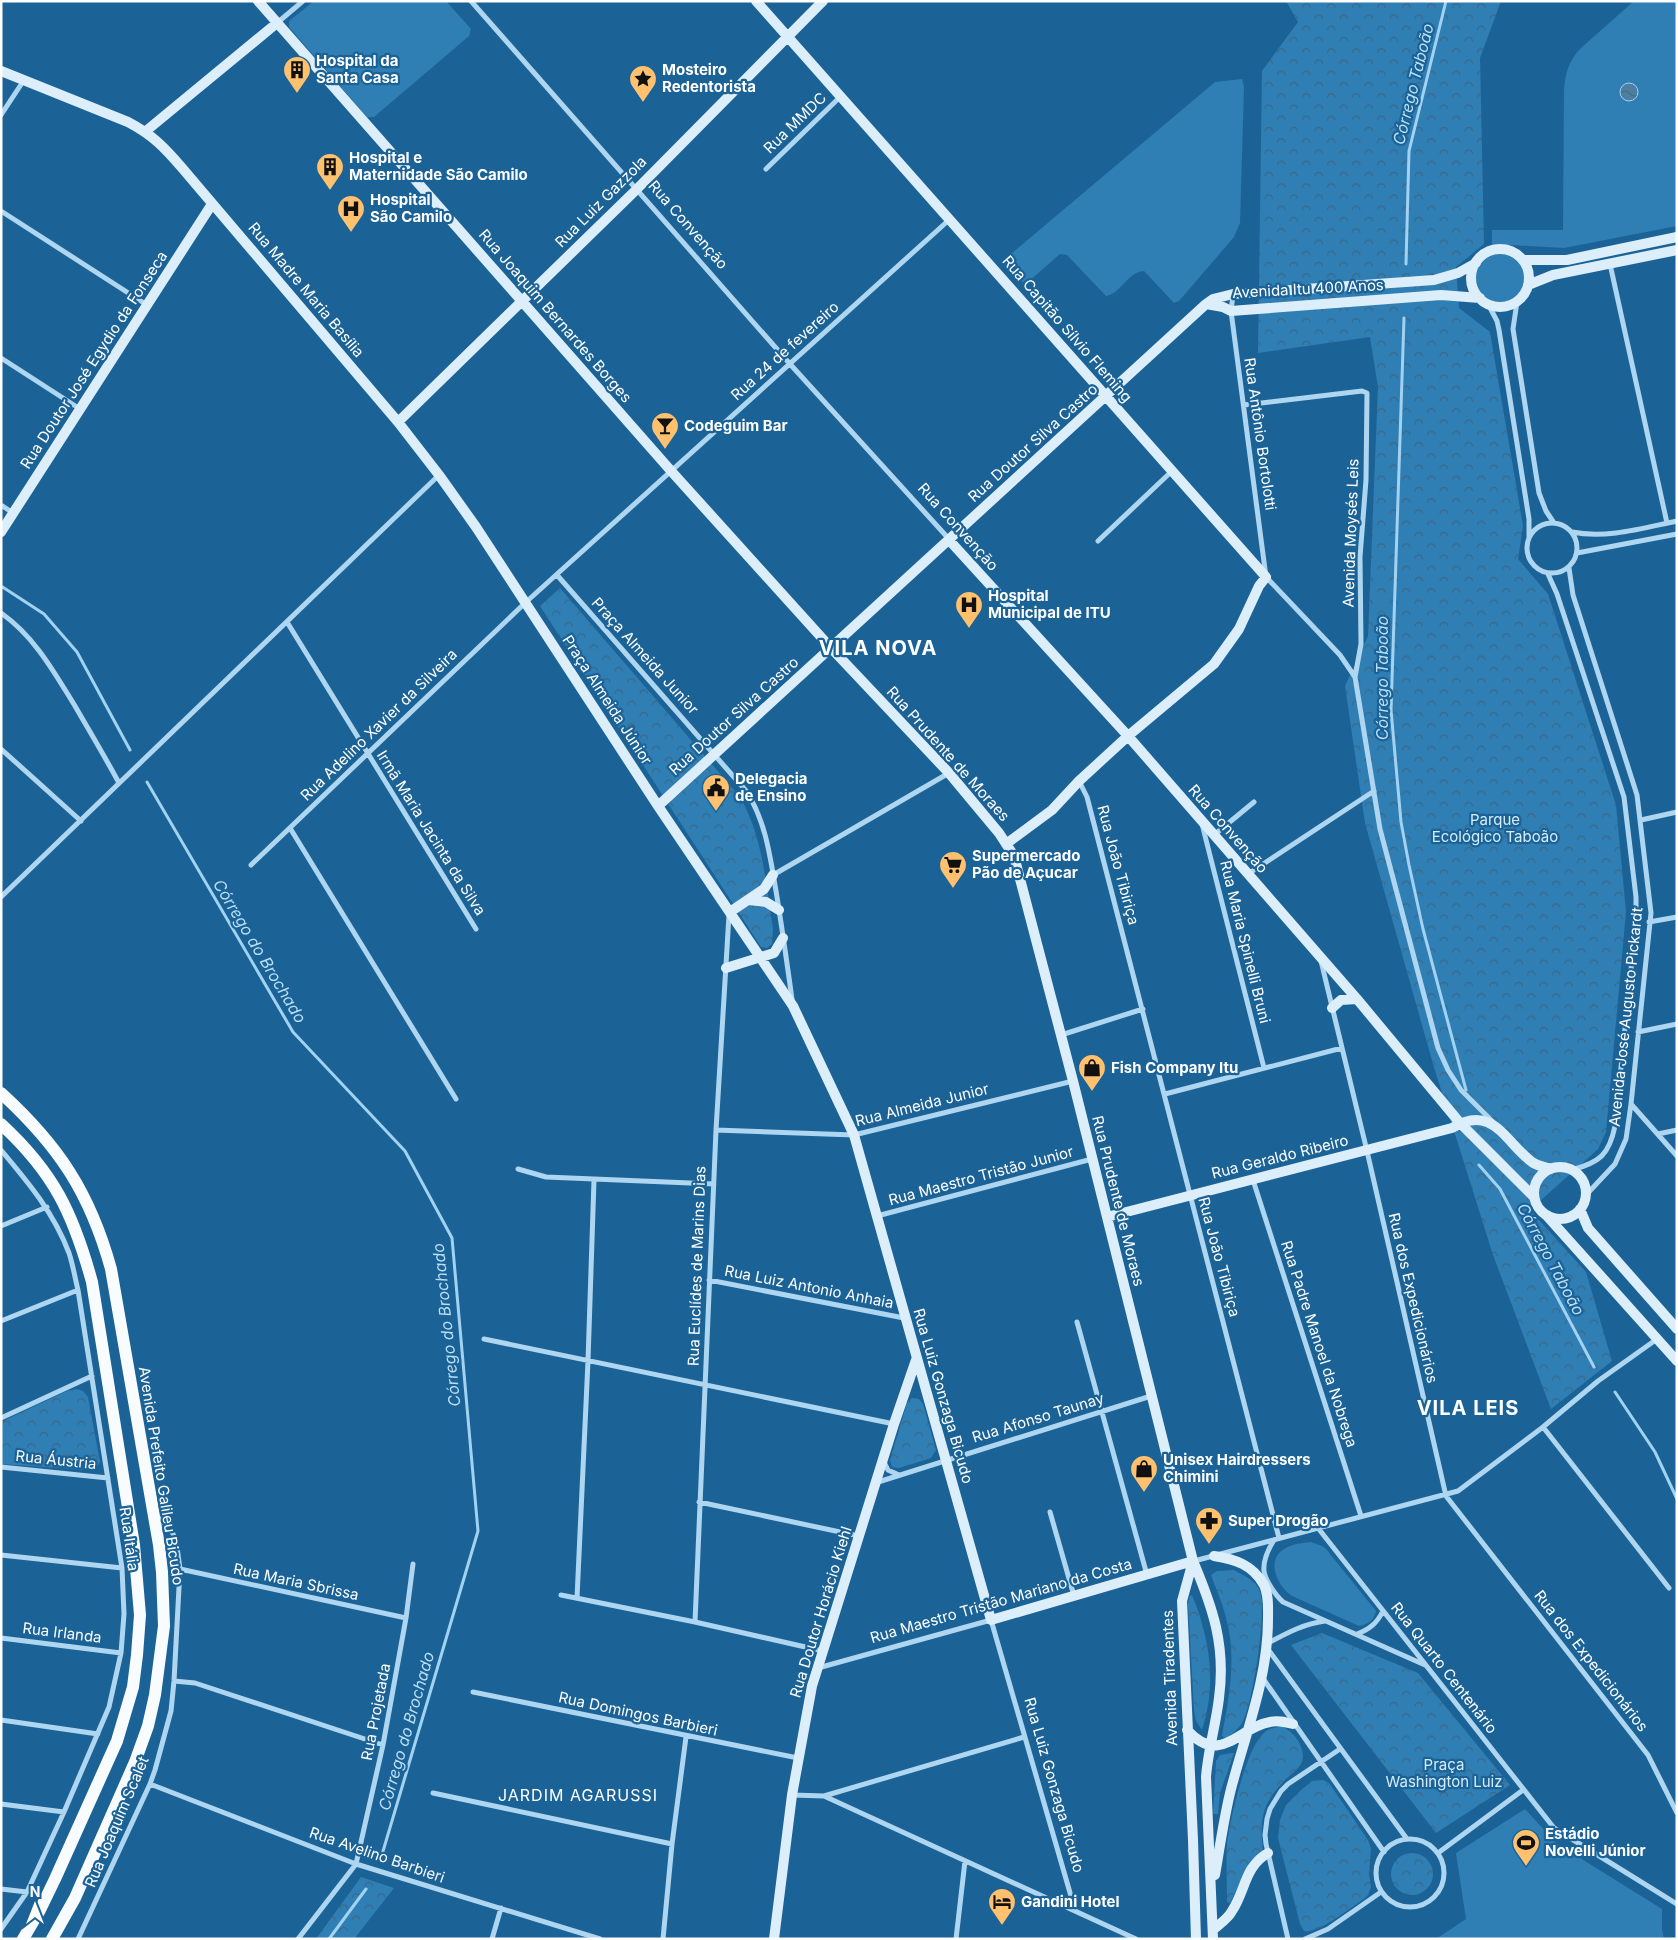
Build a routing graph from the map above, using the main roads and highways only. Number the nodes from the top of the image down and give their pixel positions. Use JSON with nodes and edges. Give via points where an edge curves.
{"nodes":[{"id":1,"x":1,"y":1093,"type":"edge"},
{"id":2,"x":1,"y":1124,"type":"edge"},
{"id":3,"x":23,"y":1939,"type":"edge"},
{"id":4,"x":52,"y":1939,"type":"edge"}],
"edges":[{"from":1,"to":4,"type":"main road","name":"Avenida Prefeito Galileu Bicudo","via":[[54,1148],[88,1203],[102,1236],[111,1269],[162,1572],[164,1626],[160,1668],[148,1726],[136,1762],[75,1898]]},
{"from":2,"to":3,"type":"main road","via":[[22,1143],[63,1200],[88,1266],[134,1545],[140,1615],[133,1687],[117,1741],[56,1879]]}]}
